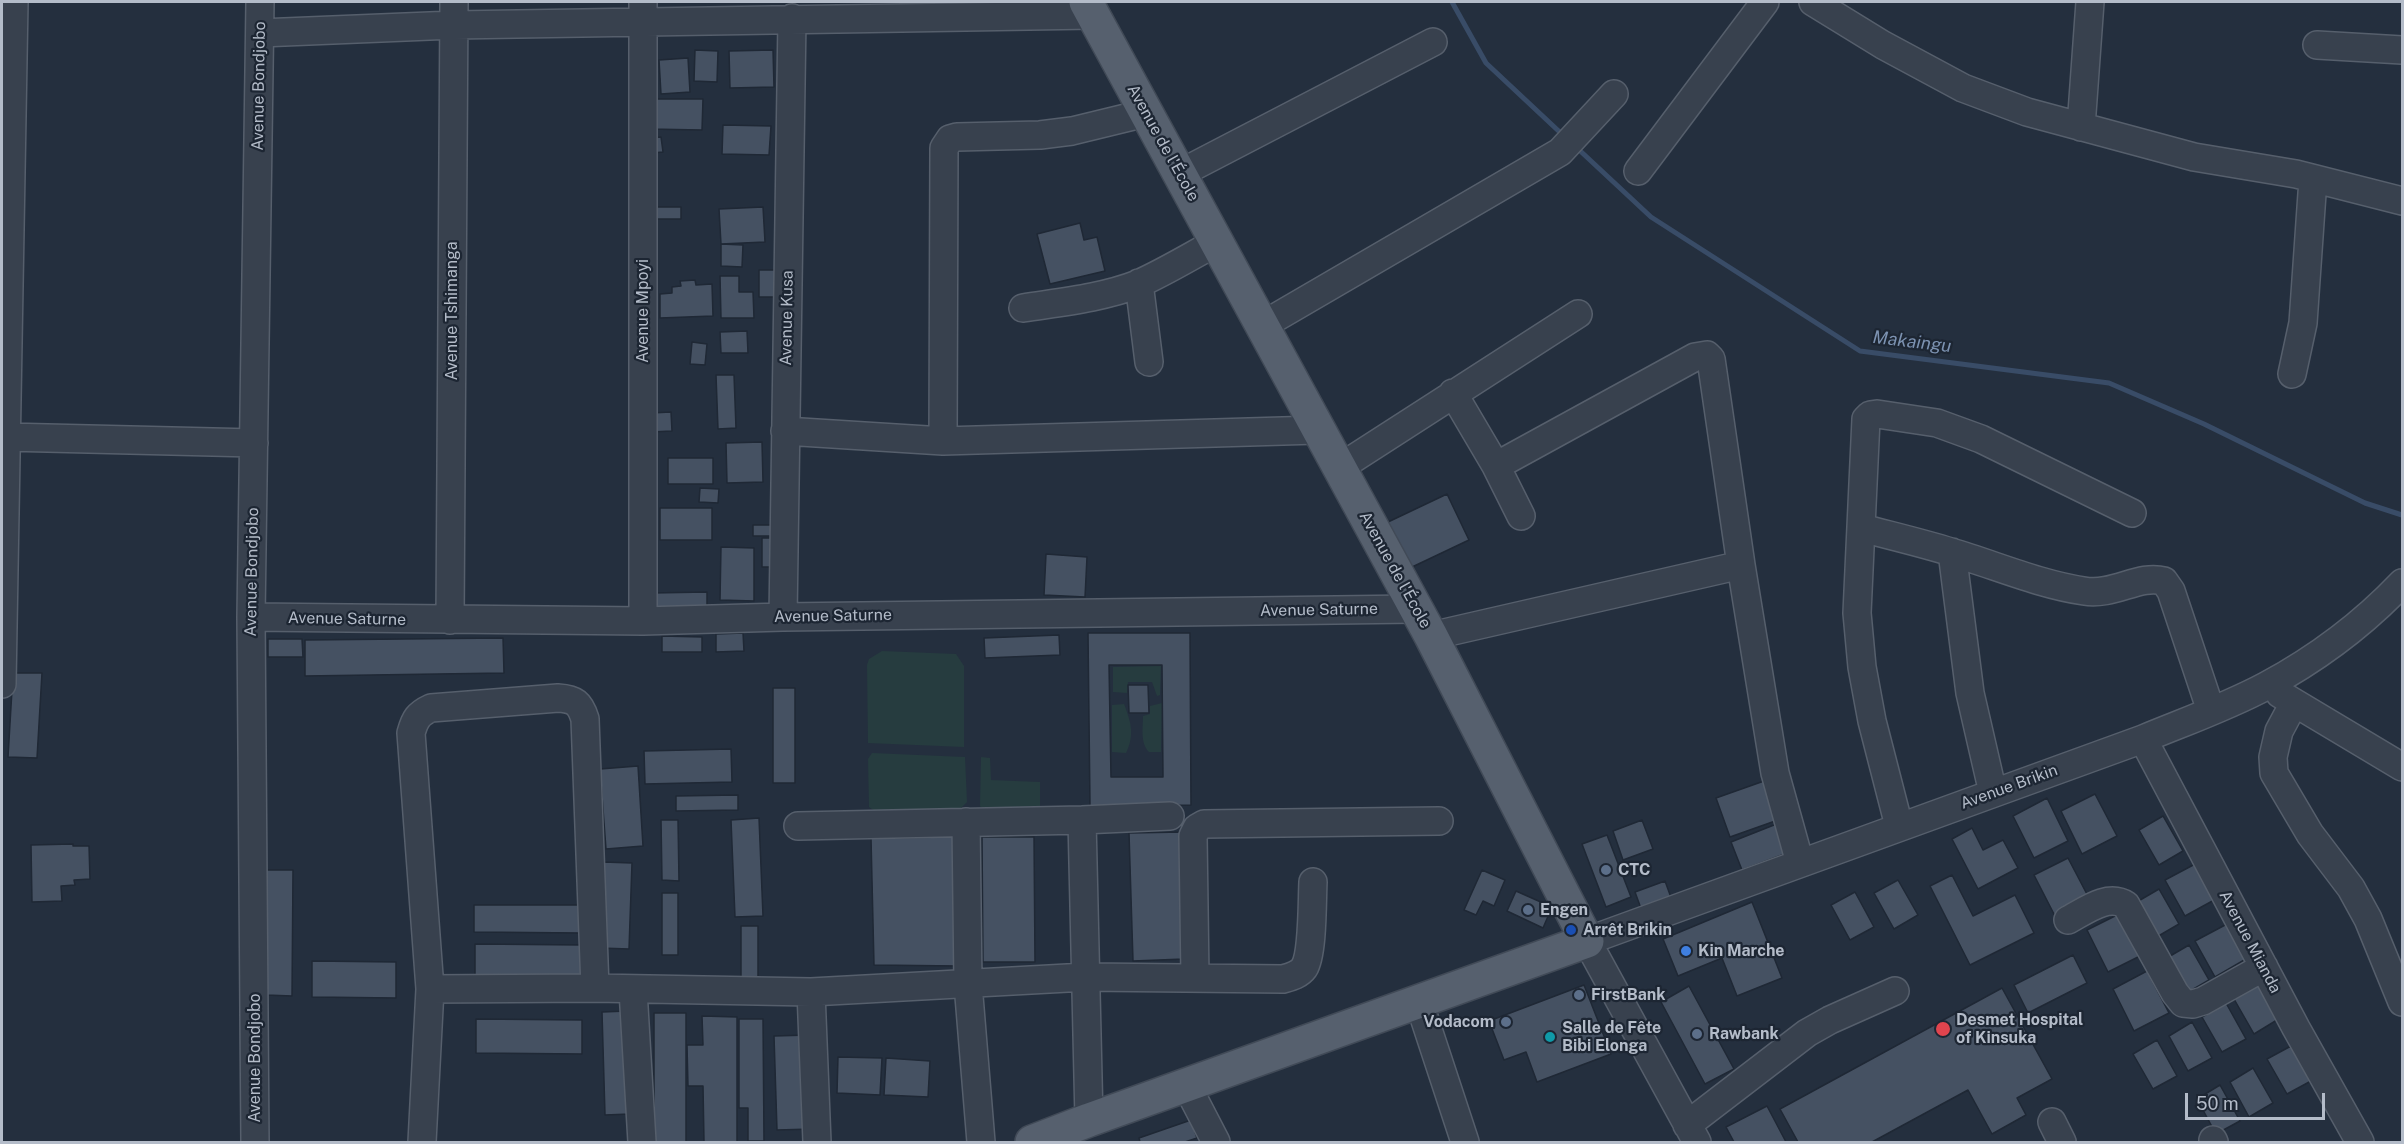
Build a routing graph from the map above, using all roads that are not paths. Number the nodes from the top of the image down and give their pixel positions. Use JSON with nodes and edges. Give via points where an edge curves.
{"nodes":[{"id":1,"x":14,"y":2,"type":"edge"},
{"id":2,"x":260,"y":2,"type":"edge"},
{"id":3,"x":1766,"y":2,"type":"edge"},
{"id":4,"x":1813,"y":2,"type":"edge"},
{"id":5,"x":2090,"y":2,"type":"edge"},
{"id":6,"x":1090,"y":8,"type":"edge"},
{"id":7,"x":643,"y":11,"type":"edge"},
{"id":8,"x":454,"y":13,"type":"edge"},
{"id":9,"x":805,"y":13,"type":"edge"},
{"id":10,"x":260,"y":33,"type":"junction"},
{"id":11,"x":1433,"y":42,"type":"dead end"},
{"id":12,"x":2317,"y":45,"type":"dead end"},
{"id":13,"x":2403,"y":50,"type":"edge"},
{"id":14,"x":1614,"y":94,"type":"dead end"},
{"id":15,"x":7,"y":100,"type":"edge"},
{"id":16,"x":1146,"y":113,"type":"junction"},
{"id":17,"x":2081,"y":127,"type":"junction"},
{"id":18,"x":1638,"y":171,"type":"dead end"},
{"id":19,"x":1179,"y":174,"type":"junction"},
{"id":20,"x":2313,"y":179,"type":"junction"},
{"id":21,"x":2403,"y":201,"type":"edge"},
{"id":22,"x":1217,"y":242,"type":"junction"},
{"id":23,"x":1139,"y":283,"type":"junction"},
{"id":24,"x":1023,"y":308,"type":"dead end"},
{"id":25,"x":1578,"y":314,"type":"dead end"},
{"id":26,"x":1263,"y":325,"type":"junction"},
{"id":27,"x":1149,"y":362,"type":"dead end"},
{"id":28,"x":2292,"y":374,"type":"dead end"},
{"id":29,"x":1453,"y":393,"type":"junction"},
{"id":30,"x":786,"y":430,"type":"junction"},
{"id":31,"x":1317,"y":430,"type":"junction"},
{"id":32,"x":6,"y":438,"type":"junction"},
{"id":33,"x":942,"y":441,"type":"junction"},
{"id":34,"x":254,"y":443,"type":"junction"},
{"id":35,"x":1496,"y":466,"type":"junction"},
{"id":36,"x":1339,"y":468,"type":"junction"},
{"id":37,"x":3,"y":500,"type":"edge"},
{"id":38,"x":2132,"y":513,"type":"dead end"},
{"id":39,"x":1521,"y":516,"type":"dead end"},
{"id":40,"x":1862,"y":528,"type":"junction"},
{"id":41,"x":1952,"y":552,"type":"junction"},
{"id":42,"x":1741,"y":565,"type":"junction"},
{"id":43,"x":2400,"y":590,"type":"edge"},
{"id":44,"x":251,"y":617,"type":"junction"},
{"id":45,"x":783,"y":617,"type":"junction"},
{"id":46,"x":450,"y":620,"type":"junction"},
{"id":47,"x":643,"y":621,"type":"junction"},
{"id":48,"x":1423,"y":622,"type":"junction"},
{"id":49,"x":2,"y":684,"type":"edge"},
{"id":50,"x":2266,"y":686,"type":"junction"},
{"id":51,"x":2294,"y":703,"type":"junction"},
{"id":52,"x":2211,"y":711,"type":"junction"},
{"id":53,"x":2143,"y":740,"type":"junction"},
{"id":54,"x":2403,"y":767,"type":"edge"},
{"id":55,"x":1993,"y":793,"type":"junction"},
{"id":56,"x":1170,"y":816,"type":"dead end"},
{"id":57,"x":1082,"y":820,"type":"junction"},
{"id":58,"x":1439,"y":821,"type":"dead end"},
{"id":59,"x":966,"y":822,"type":"junction"},
{"id":60,"x":798,"y":826,"type":"dead end"},
{"id":61,"x":1899,"y":826,"type":"junction"},
{"id":62,"x":1800,"y":863,"type":"junction"},
{"id":63,"x":1313,"y":882,"type":"dead end"},
{"id":64,"x":2068,"y":920,"type":"dead end"},
{"id":65,"x":1587,"y":941,"type":"junction"},
{"id":66,"x":2264,"y":967,"type":"junction"},
{"id":67,"x":1086,"y":977,"type":"junction"},
{"id":68,"x":1195,"y":977,"type":"junction"},
{"id":69,"x":968,"y":984,"type":"junction"},
{"id":70,"x":595,"y":988,"type":"junction"},
{"id":71,"x":430,"y":989,"type":"junction"},
{"id":72,"x":633,"y":990,"type":"junction"},
{"id":73,"x":1895,"y":992,"type":"dead end"},
{"id":74,"x":811,"y":993,"type":"junction"},
{"id":75,"x":1419,"y":1002,"type":"junction"},
{"id":76,"x":2403,"y":1002,"type":"edge"},
{"id":77,"x":1187,"y":1086,"type":"junction"},
{"id":78,"x":1089,"y":1120,"type":"junction"},
{"id":79,"x":1692,"y":1134,"type":"edge"},
{"id":80,"x":1042,"y":1141,"type":"edge"},
{"id":81,"x":255,"y":1143,"type":"edge"},
{"id":82,"x":422,"y":1143,"type":"edge"},
{"id":83,"x":642,"y":1143,"type":"edge"},
{"id":84,"x":817,"y":1143,"type":"edge"},
{"id":85,"x":981,"y":1143,"type":"edge"},
{"id":86,"x":1216,"y":1143,"type":"edge"},
{"id":87,"x":1465,"y":1143,"type":"edge"},
{"id":88,"x":2360,"y":1143,"type":"edge"}],
"edges":[{"from":1,"to":15,"type":"street"},
{"from":2,"to":10,"type":"street","name":"Avenue Bondjobo"},
{"from":3,"to":18,"type":"street"},
{"from":4,"to":17,"type":"street","via":[[1963,88]]},
{"from":5,"to":17,"type":"street"},
{"from":6,"to":9,"type":"street"},
{"from":6,"to":16,"type":"main road","name":"Avenue de l'École"},
{"from":7,"to":8,"type":"street"},
{"from":7,"to":9,"type":"street"},
{"from":7,"to":47,"type":"street","name":"Avenue Mpoyi"},
{"from":8,"to":10,"type":"street"},
{"from":8,"to":46,"type":"street","name":"Avenue Tshimanga"},
{"from":9,"to":30,"type":"street","name":"Avenue Kusa"},
{"from":10,"to":34,"type":"street","name":"Avenue Bondjobo"},
{"from":11,"to":19,"type":"street"},
{"from":12,"to":13,"type":"street"},
{"from":14,"to":26,"type":"street","via":[[1567,144]]},
{"from":15,"to":32,"type":"street"},
{"from":16,"to":19,"type":"main road","name":"Avenue de l'École"},
{"from":16,"to":33,"type":"street","via":[[1072,131],[957,137],[946,143]]},
{"from":17,"to":20,"type":"street","via":[[2194,157]]},
{"from":19,"to":22,"type":"main road","name":"Avenue de l'École"},
{"from":20,"to":21,"type":"street"},
{"from":20,"to":28,"type":"street","via":[[2303,323]]},
{"from":22,"to":23,"type":"street"},
{"from":22,"to":26,"type":"main road","name":"Avenue de l'École"},
{"from":23,"to":24,"type":"street","via":[[1077,300]]},
{"from":23,"to":27,"type":"street"},
{"from":25,"to":29,"type":"street"},
{"from":26,"to":31,"type":"main road","name":"Avenue de l'École"},
{"from":29,"to":35,"type":"street"},
{"from":29,"to":36,"type":"street"},
{"from":30,"to":33,"type":"street"},
{"from":30,"to":45,"type":"street","name":"Avenue Kusa"},
{"from":31,"to":33,"type":"street"},
{"from":31,"to":36,"type":"main road","name":"Avenue de l'École"},
{"from":32,"to":34,"type":"street"},
{"from":32,"to":37,"type":"street"},
{"from":34,"to":44,"type":"street","name":"Avenue Bondjobo"},
{"from":35,"to":39,"type":"street"},
{"from":35,"to":42,"type":"street","via":[[1695,357],[1707,355],[1714,366]]},
{"from":36,"to":48,"type":"main road","name":"Avenue de l'École"},
{"from":37,"to":49,"type":"street"},
{"from":38,"to":40,"type":"street","via":[[1981,439],[1937,423],[1877,414],[1870,415],[1864,424]]},
{"from":40,"to":41,"type":"street"},
{"from":40,"to":61,"type":"street","via":[[1857,613],[1862,667]]},
{"from":41,"to":52,"type":"street","via":[[2067,588],[2092,592],[2155,578],[2164,581],[2171,591]]},
{"from":41,"to":55,"type":"street","via":[[1970,693]]},
{"from":42,"to":48,"type":"street","name":"Avenue Saturne"},
{"from":42,"to":62,"type":"street","via":[[1775,773]]},
{"from":43,"to":50,"type":"street","name":"Avenue Brikin","via":[[2333,645]]},
{"from":44,"to":46,"type":"street","name":"Avenue Saturne"},
{"from":44,"to":81,"type":"street","name":"Avenue Bondjobo"},
{"from":45,"to":47,"type":"street","name":"Avenue Saturne"},
{"from":45,"to":48,"type":"street","name":"Avenue Saturne"},
{"from":46,"to":47,"type":"street","name":"Avenue Saturne"},
{"from":48,"to":65,"type":"main road","name":"Avenue de l'École"},
{"from":50,"to":51,"type":"street"},
{"from":50,"to":52,"type":"street","name":"Avenue Brikin"},
{"from":51,"to":54,"type":"street"},
{"from":51,"to":76,"type":"street","via":[[2279,731],[2274,773],[2310,834],[2351,888]]},
{"from":52,"to":53,"type":"street","name":"Avenue Brikin"},
{"from":53,"to":55,"type":"street","name":"Avenue Brikin"},
{"from":53,"to":66,"type":"street","name":"Avenue Mianda"},
{"from":55,"to":61,"type":"street","name":"Avenue Brikin"},
{"from":56,"to":57,"type":"street"},
{"from":57,"to":59,"type":"street"},
{"from":57,"to":67,"type":"street"},
{"from":58,"to":68,"type":"street","via":[[1204,824],[1197,828],[1193,836]]},
{"from":59,"to":60,"type":"street"},
{"from":59,"to":69,"type":"street"},
{"from":61,"to":62,"type":"street","name":"Avenue Brikin"},
{"from":62,"to":65,"type":"street","name":"Avenue Brikin"},
{"from":63,"to":68,"type":"street","via":[[1309,954],[1304,968],[1283,979]]},
{"from":64,"to":66,"type":"street","via":[[2108,900],[2119,900],[2126,905],[2183,1002],[2203,1000]]},
{"from":65,"to":75,"type":"main road"},
{"from":65,"to":79,"type":"street","name":"Avenue de l'École"},
{"from":66,"to":88,"type":"street","name":"Avenue Mianda"},
{"from":67,"to":68,"type":"street"},
{"from":67,"to":69,"type":"street"},
{"from":67,"to":78,"type":"street"},
{"from":69,"to":74,"type":"street"},
{"from":69,"to":85,"type":"street"},
{"from":70,"to":71,"type":"street"},
{"from":70,"to":71,"type":"street","via":[[585,719],[580,705],[572,699],[558,698],[431,708],[415,718],[411,733]]},
{"from":70,"to":72,"type":"street"},
{"from":71,"to":82,"type":"street"},
{"from":72,"to":74,"type":"street"},
{"from":72,"to":83,"type":"street"},
{"from":73,"to":79,"type":"street","via":[[1807,1033]]},
{"from":74,"to":84,"type":"street"},
{"from":75,"to":77,"type":"main road"},
{"from":75,"to":87,"type":"street"},
{"from":77,"to":78,"type":"main road"},
{"from":77,"to":86,"type":"street"},
{"from":78,"to":80,"type":"main road"}]}
